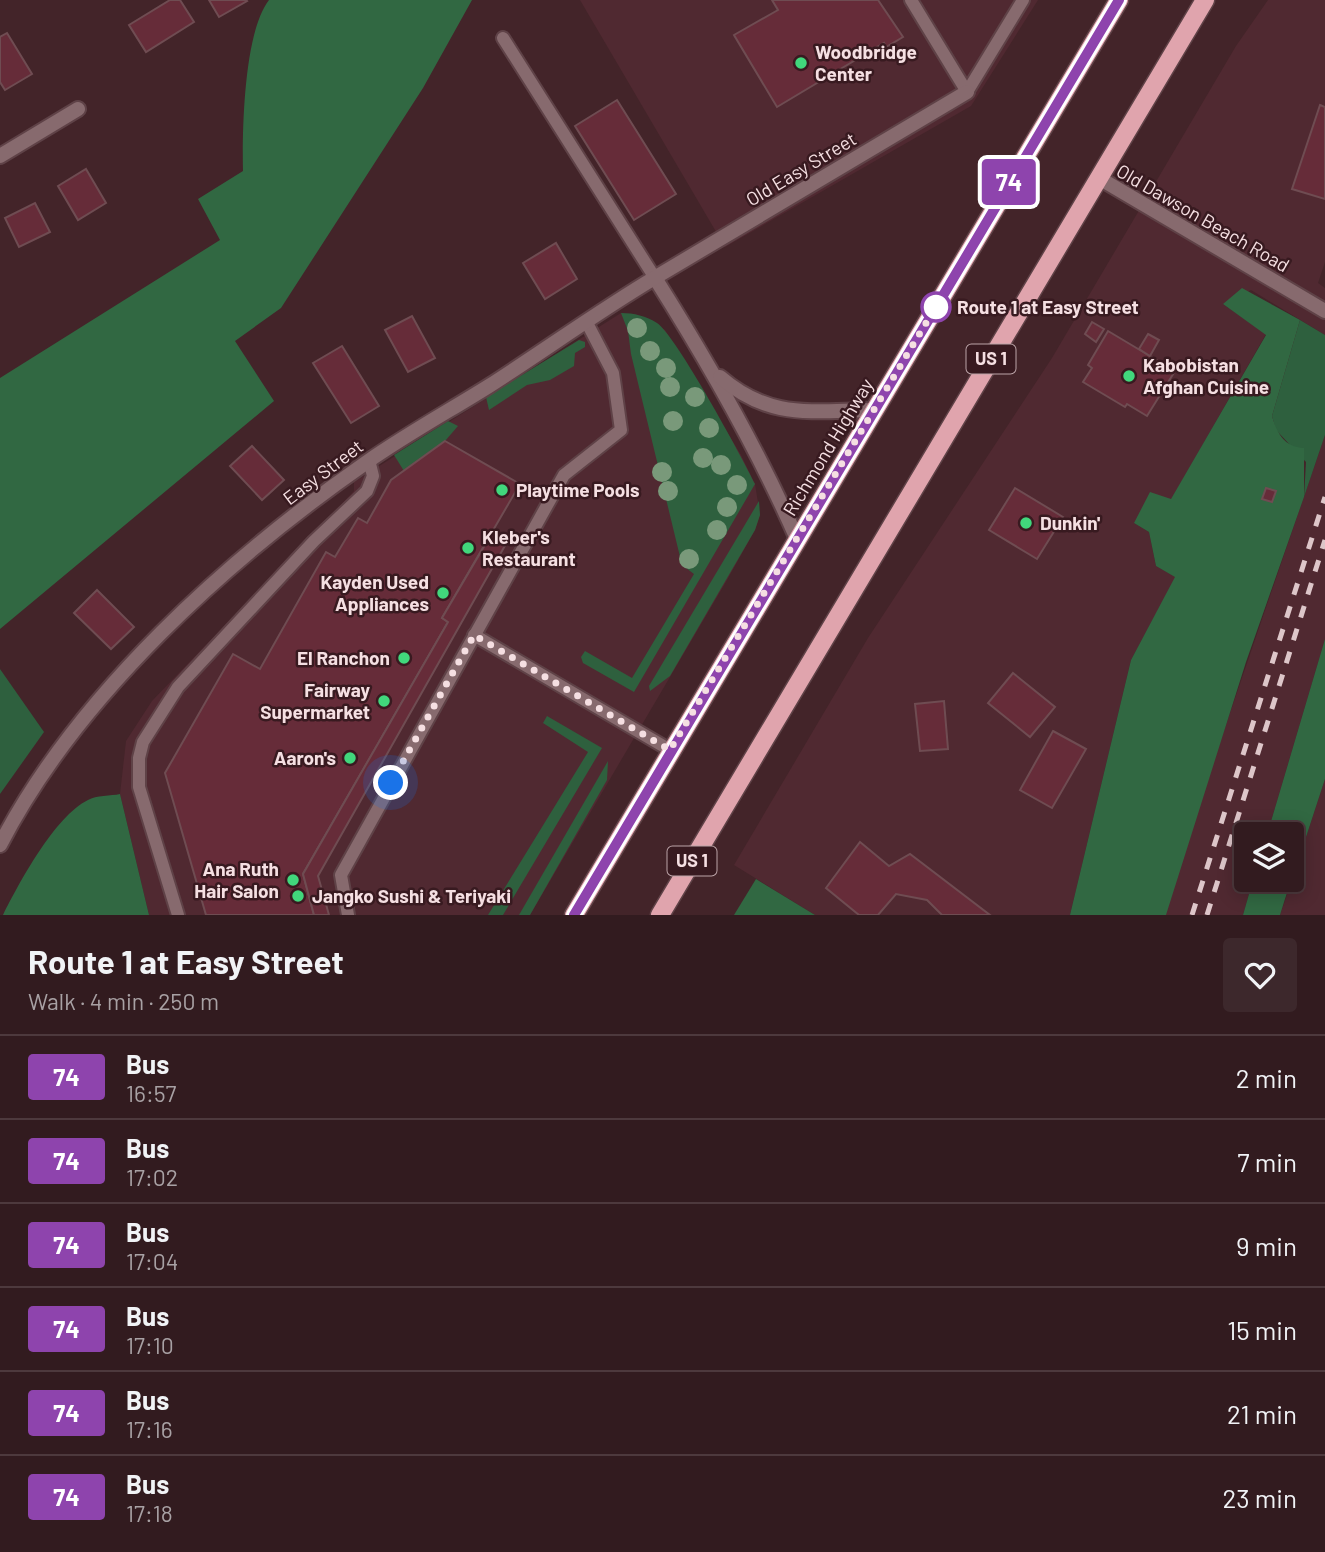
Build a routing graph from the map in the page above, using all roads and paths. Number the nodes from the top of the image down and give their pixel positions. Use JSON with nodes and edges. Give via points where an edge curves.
{"nodes":[{"id":1,"x":911,"y":0,"type":"edge"},
{"id":2,"x":1023,"y":0,"type":"edge"},
{"id":3,"x":1119,"y":0,"type":"edge"},
{"id":4,"x":1205,"y":0,"type":"edge"},
{"id":5,"x":503,"y":38,"type":"dead end"},
{"id":6,"x":967,"y":92,"type":"junction"},
{"id":7,"x":78,"y":109,"type":"dead end"},
{"id":8,"x":0,"y":156,"type":"edge"},
{"id":9,"x":1099,"y":178,"type":"junction"},
{"id":10,"x":655,"y":278,"type":"junction"},
{"id":11,"x":1325,"y":311,"type":"edge"},
{"id":12,"x":586,"y":321,"type":"junction"},
{"id":13,"x":714,"y":371,"type":"junction"},
{"id":14,"x":876,"y":410,"type":"junction"},
{"id":15,"x":369,"y":460,"type":"junction"},
{"id":16,"x":797,"y":539,"type":"junction"},
{"id":17,"x":474,"y":635,"type":"junction"},
{"id":18,"x":670,"y":750,"type":"junction"},
{"id":19,"x":0,"y":845,"type":"edge"},
{"id":20,"x":178,"y":915,"type":"edge"},
{"id":21,"x":348,"y":915,"type":"edge"},
{"id":22,"x":573,"y":915,"type":"edge"},
{"id":23,"x":660,"y":915,"type":"edge"}],
"edges":[{"from":1,"to":6,"type":"lane"},
{"from":2,"to":6,"type":"lane"},
{"from":3,"to":14,"type":"main road","name":"Richmond Highway"},
{"from":4,"to":9,"type":"main road","number":"US 1"},
{"from":5,"to":10,"type":"lane"},
{"from":6,"to":10,"type":"street","name":"Old Easy Street"},
{"from":7,"to":8,"type":"street"},
{"from":9,"to":11,"type":"street","name":"Old Dawson Beach Road"},
{"from":9,"to":23,"type":"main road","number":"US 1"},
{"from":10,"to":12,"type":"street","name":"Easy Street"},
{"from":10,"to":13,"type":"street"},
{"from":12,"to":15,"type":"street","name":"Easy Street"},
{"from":12,"to":17,"type":"lane","via":[[613,373],[621,430],[564,475]]},
{"from":13,"to":14,"type":"street","via":[[745,397],[768,407]]},
{"from":13,"to":16,"type":"street"},
{"from":14,"to":16,"type":"main road","name":"Richmond Highway"},
{"from":15,"to":19,"type":"street","name":"Easy Street","via":[[271,535],[123,673],[59,748]]},
{"from":15,"to":20,"type":"lane","via":[[373,476],[367,491],[178,687],[143,742],[139,787]]},
{"from":16,"to":18,"type":"main road","name":"Richmond Highway"},
{"from":17,"to":18,"type":"lane"},
{"from":17,"to":21,"type":"lane","via":[[341,875]]},
{"from":18,"to":22,"type":"main road","name":"Richmond Highway"}]}
